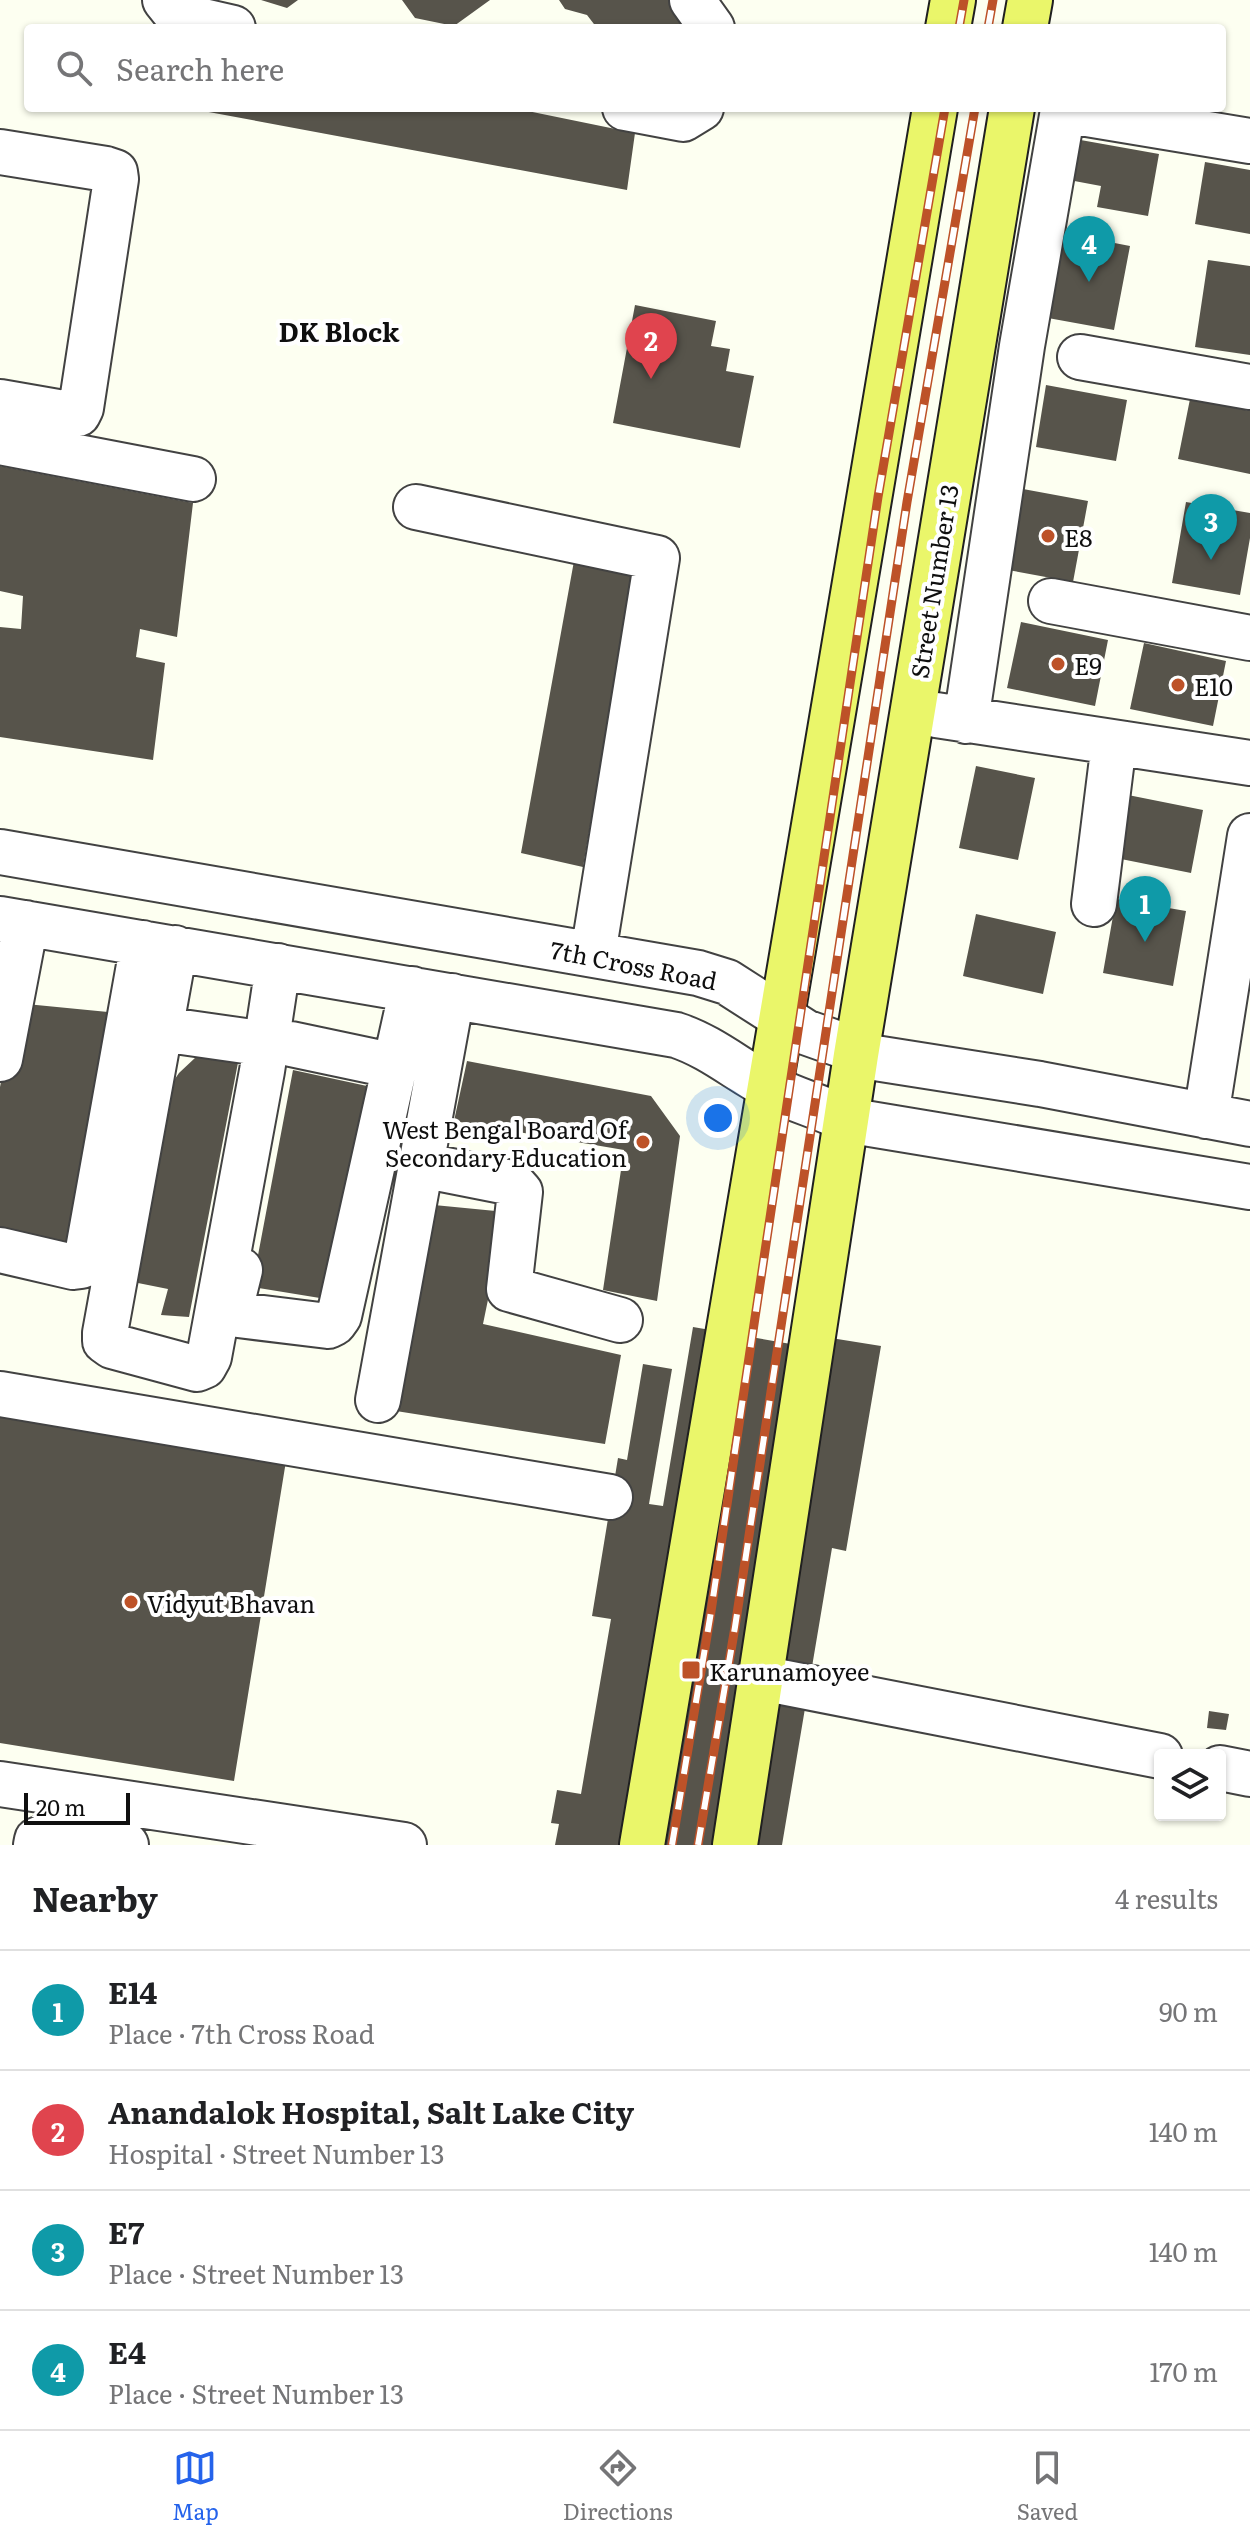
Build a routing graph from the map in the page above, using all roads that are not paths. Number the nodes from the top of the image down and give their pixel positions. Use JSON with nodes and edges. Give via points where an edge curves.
{"nodes":[{"id":1,"x":165,"y":0,"type":"edge"},
{"id":2,"x":692,"y":0,"type":"edge"},
{"id":3,"x":953,"y":0,"type":"edge"},
{"id":4,"x":1030,"y":0,"type":"edge"},
{"id":5,"x":216,"y":24,"type":"edge"},
{"id":6,"x":709,"y":24,"type":"edge"},
{"id":7,"x":949,"y":24,"type":"edge"},
{"id":8,"x":1026,"y":24,"type":"edge"},
{"id":9,"x":646,"y":112,"type":"edge"},
{"id":10,"x":694,"y":112,"type":"edge"},
{"id":11,"x":934,"y":112,"type":"edge"},
{"id":12,"x":1011,"y":112,"type":"edge"},
{"id":13,"x":1063,"y":112,"type":"edge"},
{"id":14,"x":1075,"y":112,"type":"edge"},
{"id":15,"x":1250,"y":141,"type":"edge"},
{"id":16,"x":0,"y":152,"type":"edge"},
{"id":17,"x":1080,"y":357,"type":"dead end"},
{"id":18,"x":1250,"y":387,"type":"edge"},
{"id":19,"x":0,"y":402,"type":"edge"},
{"id":20,"x":0,"y":442,"type":"edge"},
{"id":21,"x":193,"y":479,"type":"dead end"},
{"id":22,"x":416,"y":507,"type":"dead end"},
{"id":23,"x":1051,"y":601,"type":"dead end"},
{"id":24,"x":1250,"y":638,"type":"edge"},
{"id":25,"x":912,"y":710,"type":"junction"},
{"id":26,"x":966,"y":721,"type":"junction"},
{"id":27,"x":1114,"y":743,"type":"junction"},
{"id":28,"x":1250,"y":763,"type":"edge"},
{"id":29,"x":1250,"y":836,"type":"edge"},
{"id":30,"x":0,"y":852,"type":"edge"},
{"id":31,"x":1094,"y":904,"type":"dead end"},
{"id":32,"x":8,"y":928,"type":"edge"},
{"id":33,"x":159,"y":946,"type":"junction"},
{"id":34,"x":593,"y":954,"type":"junction"},
{"id":35,"x":292,"y":969,"type":"junction"},
{"id":36,"x":432,"y":993,"type":"junction"},
{"id":37,"x":783,"y":1017,"type":"junction"},
{"id":38,"x":161,"y":1029,"type":"junction"},
{"id":39,"x":278,"y":1044,"type":"junction"},
{"id":40,"x":856,"y":1055,"type":"junction"},
{"id":41,"x":0,"y":1059,"type":"edge"},
{"id":42,"x":1233,"y":1064,"type":"edge"},
{"id":43,"x":395,"y":1066,"type":"junction"},
{"id":44,"x":771,"y":1088,"type":"junction"},
{"id":45,"x":1206,"y":1116,"type":"junction"},
{"id":46,"x":846,"y":1120,"type":"junction"},
{"id":47,"x":1250,"y":1124,"type":"edge"},
{"id":48,"x":421,"y":1165,"type":"junction"},
{"id":49,"x":1250,"y":1187,"type":"edge"},
{"id":50,"x":0,"y":1250,"type":"edge"},
{"id":51,"x":620,"y":1320,"type":"dead end"},
{"id":52,"x":0,"y":1394,"type":"edge"},
{"id":53,"x":378,"y":1400,"type":"dead end"},
{"id":54,"x":610,"y":1497,"type":"dead end"},
{"id":55,"x":761,"y":1678,"type":"junction"},
{"id":56,"x":1154,"y":1755,"type":"edge"},
{"id":57,"x":1226,"y":1769,"type":"edge"},
{"id":58,"x":1250,"y":1774,"type":"edge"},
{"id":59,"x":0,"y":1784,"type":"edge"},
{"id":60,"x":36,"y":1845,"type":"edge"},
{"id":61,"x":126,"y":1845,"type":"edge"},
{"id":62,"x":404,"y":1845,"type":"edge"},
{"id":63,"x":642,"y":1845,"type":"edge"},
{"id":64,"x":735,"y":1845,"type":"edge"}],
"edges":[{"from":1,"to":5,"type":"street","via":[[177,15]]},
{"from":2,"to":6,"type":"street"},
{"from":3,"to":7,"type":"main road"},
{"from":4,"to":8,"type":"main road"},
{"from":9,"to":10,"type":"street","via":[[683,119]]},
{"from":11,"to":37,"type":"main road"},
{"from":12,"to":25,"type":"main road","name":"Street Number 13"},
{"from":13,"to":26,"type":"street"},
{"from":14,"to":15,"type":"street"},
{"from":16,"to":19,"type":"street","via":[[106,169],[115,172],[116,179],[78,414]]},
{"from":17,"to":18,"type":"street"},
{"from":20,"to":21,"type":"street"},
{"from":22,"to":34,"type":"street","via":[[657,558]]},
{"from":23,"to":24,"type":"street"},
{"from":25,"to":26,"type":"street"},
{"from":25,"to":40,"type":"main road","name":"Street Number 13"},
{"from":26,"to":27,"type":"street"},
{"from":27,"to":28,"type":"street"},
{"from":27,"to":31,"type":"street"},
{"from":29,"to":42,"type":"street"},
{"from":30,"to":34,"type":"street","name":"7th Cross Road"},
{"from":32,"to":33,"type":"street"},
{"from":32,"to":41,"type":"street"},
{"from":33,"to":35,"type":"street"},
{"from":33,"to":38,"type":"street"},
{"from":33,"to":50,"type":"street","via":[[86,1261],[73,1267]]},
{"from":34,"to":37,"type":"street","name":"7th Cross Road","via":[[712,977]]},
{"from":35,"to":36,"type":"street"},
{"from":35,"to":39,"type":"street"},
{"from":36,"to":43,"type":"street"},
{"from":36,"to":44,"type":"street","via":[[676,1035],[699,1043]]},
{"from":36,"to":48,"type":"street"},
{"from":37,"to":40,"type":"street","name":"7th Cross Road"},
{"from":37,"to":44,"type":"main road"},
{"from":38,"to":39,"type":"street"},
{"from":38,"to":39,"type":"street","via":[[105,1341],[197,1369],[209,1357]]},
{"from":39,"to":43,"type":"street"},
{"from":39,"to":43,"type":"street","via":[[231,1306],[238,1315],[328,1326],[339,1316]]},
{"from":40,"to":45,"type":"street","name":"7th Cross Road"},
{"from":40,"to":46,"type":"main road","name":"Street Number 13"},
{"from":42,"to":45,"type":"street"},
{"from":44,"to":46,"type":"street"},
{"from":44,"to":63,"type":"main road"},
{"from":45,"to":47,"type":"street","name":"7th Cross Road"},
{"from":46,"to":49,"type":"street"},
{"from":46,"to":55,"type":"main road","name":"Street Number 13"},
{"from":48,"to":51,"type":"street","via":[[518,1187],[509,1289]]},
{"from":48,"to":53,"type":"street"},
{"from":52,"to":54,"type":"street"},
{"from":55,"to":56,"type":"street"},
{"from":55,"to":64,"type":"main road","name":"Street Number 13"},
{"from":57,"to":58,"type":"street"},
{"from":59,"to":62,"type":"street"},
{"from":60,"to":61,"type":"street","via":[[53,1833]]}]}
